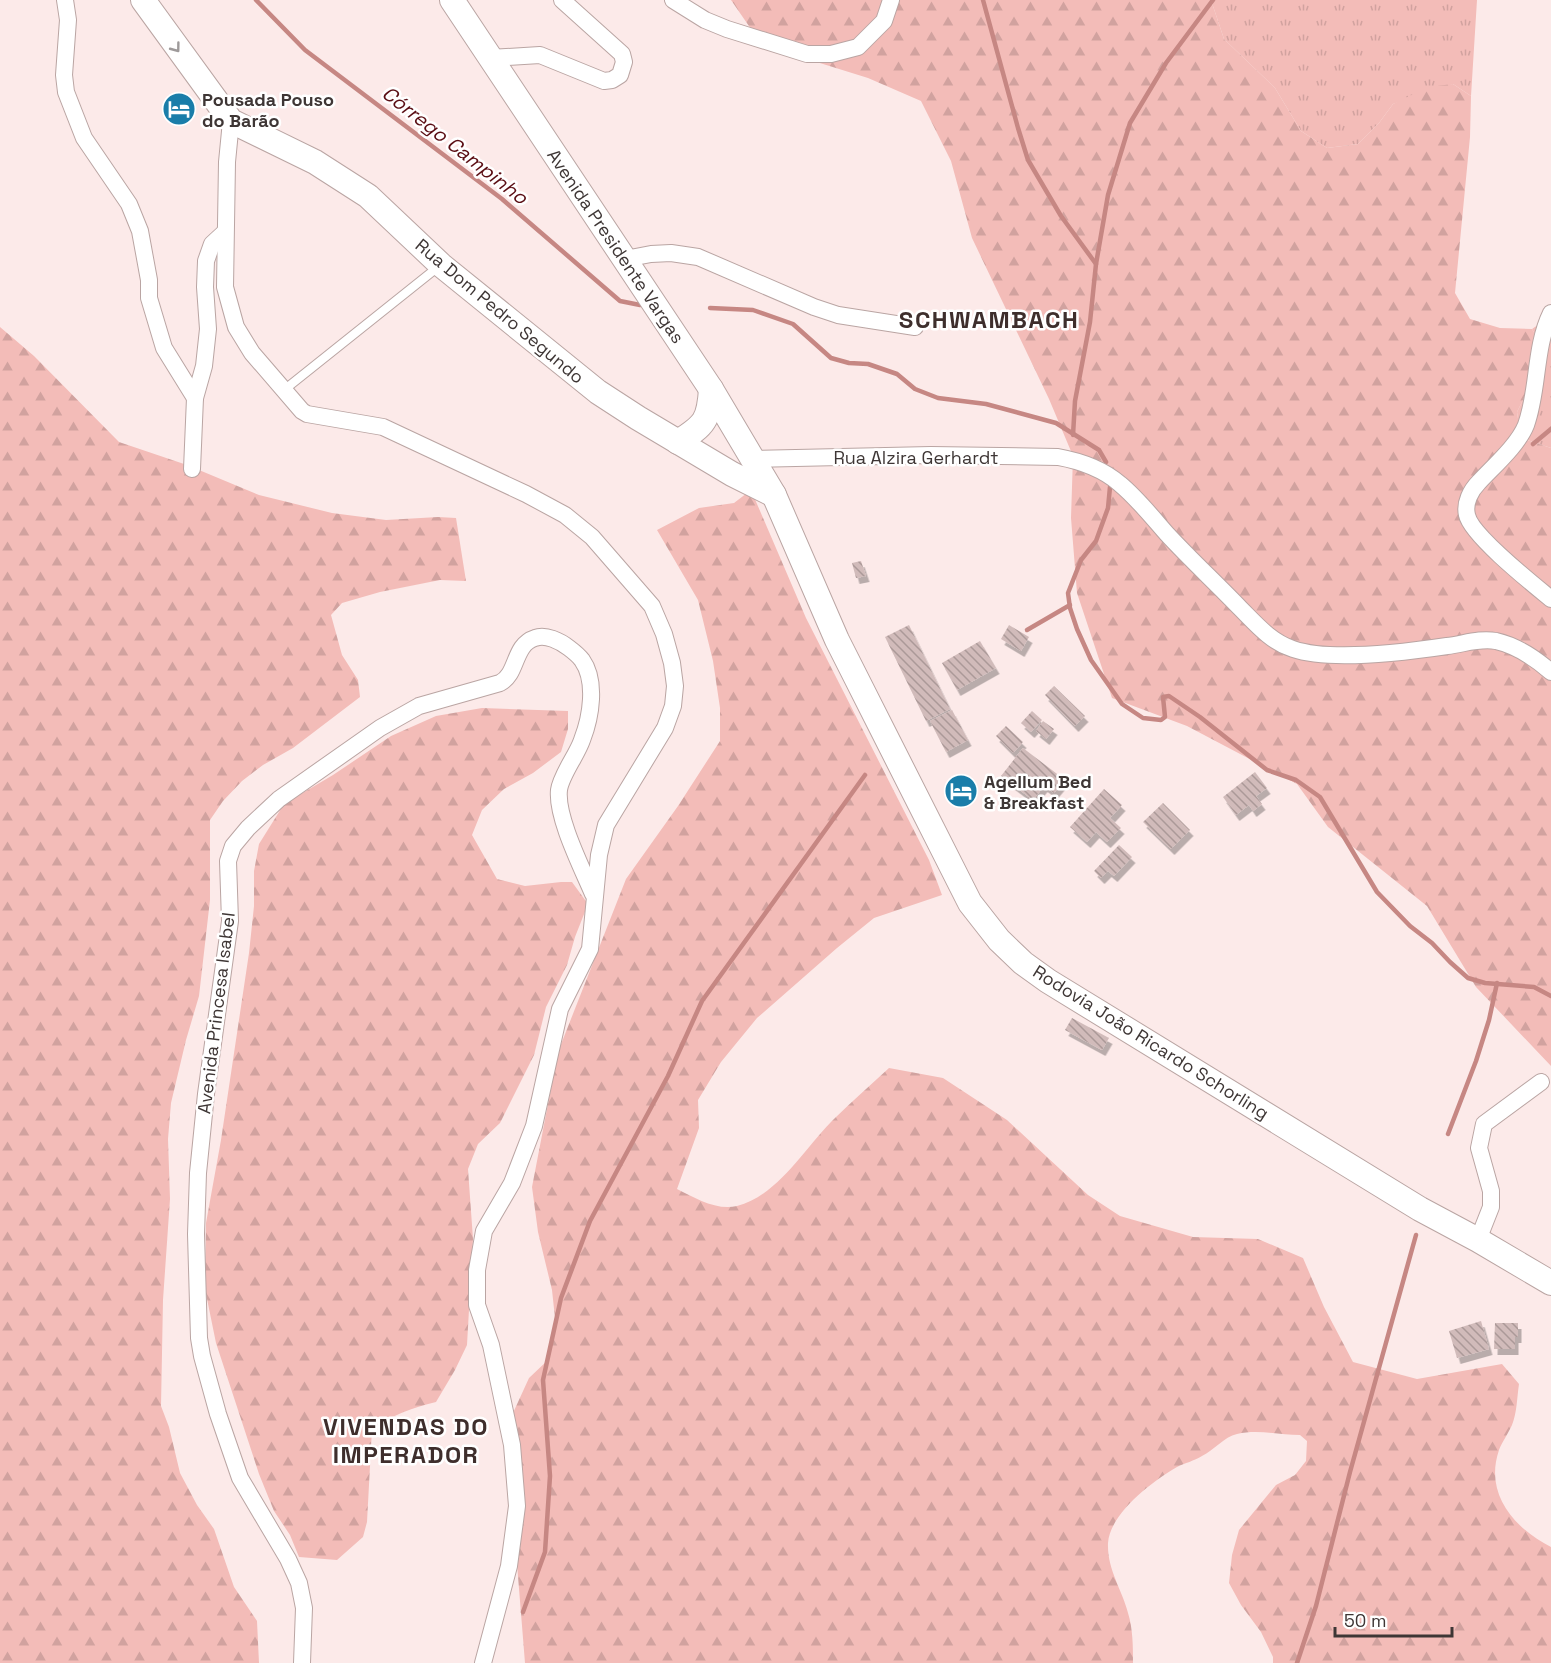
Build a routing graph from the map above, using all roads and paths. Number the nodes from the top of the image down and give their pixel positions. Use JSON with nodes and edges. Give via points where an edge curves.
{"nodes":[{"id":1,"x":65,"y":0,"type":"edge"},
{"id":2,"x":143,"y":0,"type":"edge"},
{"id":3,"x":452,"y":0,"type":"edge"},
{"id":4,"x":562,"y":0,"type":"edge"},
{"id":5,"x":673,"y":0,"type":"edge"},
{"id":6,"x":891,"y":0,"type":"edge"},
{"id":7,"x":490,"y":58,"type":"junction"},
{"id":8,"x":231,"y":121,"type":"junction"},
{"id":9,"x":225,"y":232,"type":"junction"},
{"id":10,"x":625,"y":259,"type":"junction"},
{"id":11,"x":441,"y":265,"type":"junction"},
{"id":12,"x":1551,"y":313,"type":"edge"},
{"id":13,"x":915,"y":327,"type":"dead end"},
{"id":14,"x":711,"y":388,"type":"junction"},
{"id":15,"x":284,"y":390,"type":"junction"},
{"id":16,"x":195,"y":398,"type":"junction"},
{"id":17,"x":678,"y":442,"type":"junction"},
{"id":18,"x":754,"y":459,"type":"junction"},
{"id":19,"x":192,"y":469,"type":"dead end"},
{"id":20,"x":774,"y":495,"type":"junction"},
{"id":21,"x":1551,"y":599,"type":"edge"},
{"id":22,"x":1551,"y":672,"type":"edge"},
{"id":23,"x":594,"y":897,"type":"junction"},
{"id":24,"x":1541,"y":1082,"type":"dead end"},
{"id":25,"x":1478,"y":1240,"type":"junction"},
{"id":26,"x":1551,"y":1282,"type":"edge"},
{"id":27,"x":302,"y":1663,"type":"edge"},
{"id":28,"x":483,"y":1663,"type":"edge"}],
"edges":[{"from":1,"to":16,"type":"street","via":[[66,92],[84,138],[129,204],[140,231],[149,298],[164,348]]},
{"from":2,"to":8,"type":"main road","one_way":true},
{"from":3,"to":7,"type":"main road","name":"Avenida Presidente Vargas"},
{"from":4,"to":7,"type":"street","via":[[622,54],[620,75],[604,81],[540,55]]},
{"from":5,"to":6,"type":"street","via":[[727,29],[807,54],[831,54],[858,46],[885,21]]},
{"from":7,"to":10,"type":"main road","name":"Avenida Presidente Vargas"},
{"from":8,"to":9,"type":"street","name":"Avenida Princesa Isabel"},
{"from":8,"to":11,"type":"main road","name":"Rua Dom Pedro Segundo","via":[[315,162],[368,196]]},
{"from":9,"to":15,"type":"street","name":"Avenida Princesa Isabel","via":[[225,287],[236,327],[252,353]]},
{"from":9,"to":16,"type":"street","via":[[212,244],[206,261],[208,329]]},
{"from":10,"to":13,"type":"street","via":[[671,253],[698,257],[838,315]]},
{"from":10,"to":14,"type":"main road","name":"Avenida Presidente Vargas"},
{"from":11,"to":15,"type":"lane"},
{"from":11,"to":17,"type":"main road","name":"Rua Dom Pedro Segundo","via":[[598,392]]},
{"from":12,"to":21,"type":"street","via":[[1525,428],[1475,486],[1466,508],[1472,525],[1503,559]]},
{"from":14,"to":17,"type":"main road","via":[[709,414],[695,431]]},
{"from":14,"to":18,"type":"main road","name":"Avenida Presidente Vargas"},
{"from":15,"to":23,"type":"street","name":"Avenida Princesa Isabel","via":[[308,414],[382,427],[565,515],[592,537],[652,606],[672,663],[673,706],[665,728],[606,825]]},
{"from":16,"to":19,"type":"street"},
{"from":17,"to":20,"type":"main road","name":"Rua Dom Pedro Segundo"},
{"from":18,"to":20,"type":"main road","name":"Avenida Presidente Vargas"},
{"from":18,"to":22,"type":"street","name":"Rua Alzira Gerhardt","via":[[931,455],[1058,457],[1077,461],[1120,484],[1272,639],[1292,649],[1317,655],[1365,654],[1471,640],[1495,641],[1517,648]]},
{"from":20,"to":25,"type":"main road","name":"Rodovia João Ricardo Schorling","via":[[837,640],[955,875],[970,903],[999,940],[1048,981],[1420,1209]]},
{"from":23,"to":27,"type":"street","name":"Avenida Princesa Isabel","via":[[563,818],[559,788],[583,739],[592,679],[582,659],[551,638],[535,638],[523,645],[506,680],[419,706],[380,728],[279,799],[233,846],[228,861],[230,921],[198,1173],[199,1338],[215,1405],[240,1478],[298,1583],[304,1608]]},
{"from":23,"to":28,"type":"street","name":"Avenida Princesa Isabel","via":[[590,949],[560,1009],[534,1126],[512,1184],[484,1232],[477,1270],[477,1305],[491,1345],[512,1445],[517,1506],[509,1566]]},
{"from":24,"to":25,"type":"street","via":[[1484,1124],[1479,1148],[1491,1191],[1491,1207]]},
{"from":25,"to":26,"type":"main road","name":"Rodovia João Ricardo Schorling"}]}
